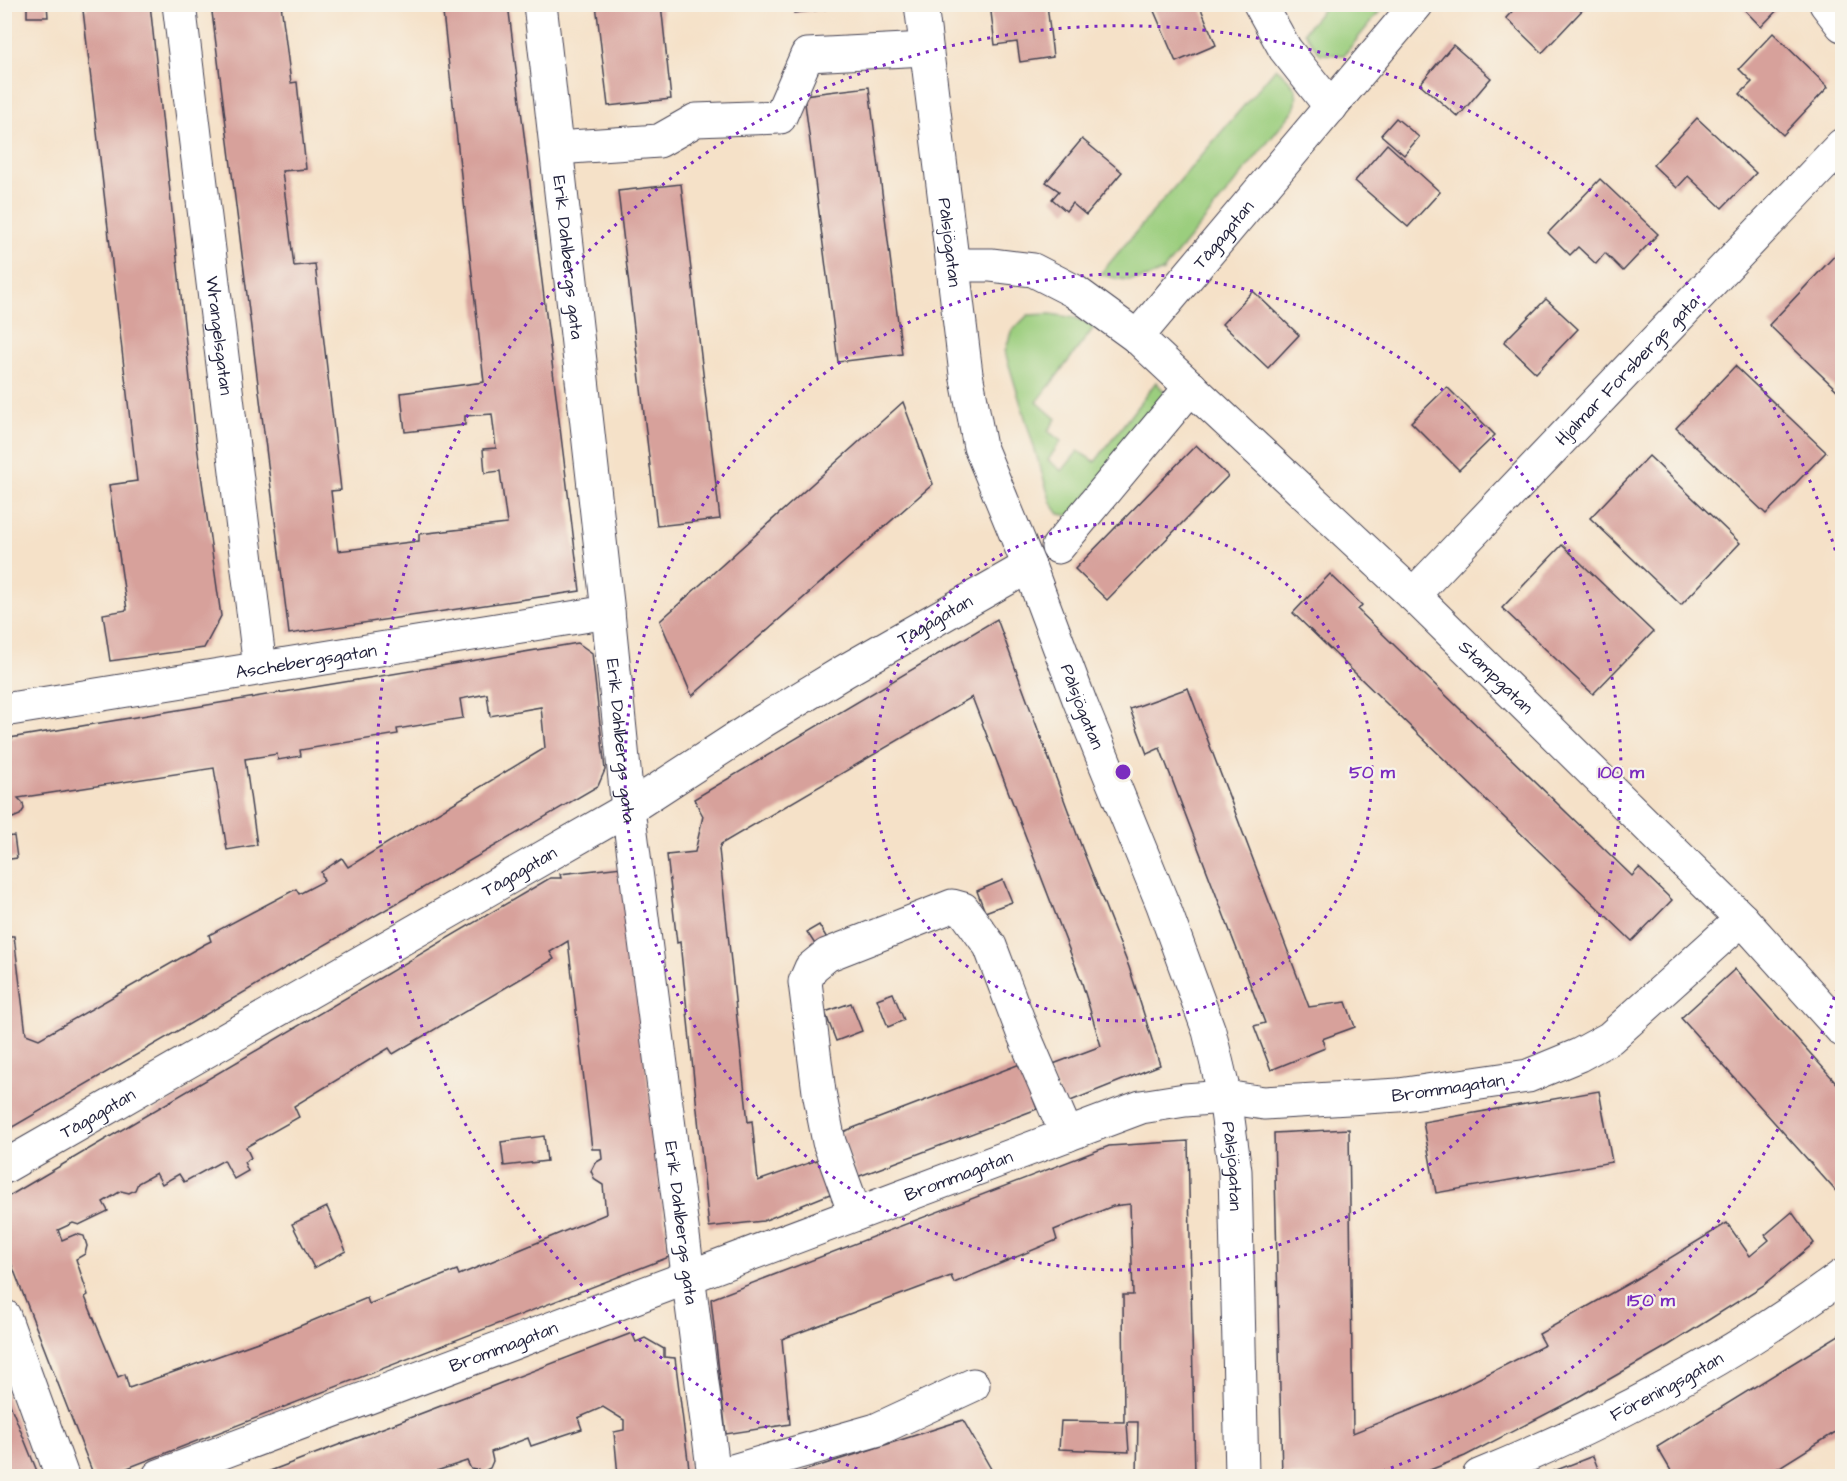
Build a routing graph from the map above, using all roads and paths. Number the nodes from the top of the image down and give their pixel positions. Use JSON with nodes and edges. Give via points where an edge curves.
{"nodes":[{"id":1,"x":179,"y":4,"type":"edge"},
{"id":2,"x":540,"y":4,"type":"edge"},
{"id":3,"x":921,"y":4,"type":"edge"},
{"id":4,"x":1260,"y":4,"type":"edge"},
{"id":5,"x":1417,"y":4,"type":"edge"},
{"id":6,"x":1826,"y":4,"type":"edge"},
{"id":7,"x":1842,"y":25,"type":"edge"},
{"id":8,"x":926,"y":50,"type":"junction"},
{"id":9,"x":1331,"y":107,"type":"junction"},
{"id":10,"x":1842,"y":146,"type":"edge"},
{"id":11,"x":556,"y":148,"type":"junction"},
{"id":12,"x":953,"y":266,"type":"junction"},
{"id":13,"x":1137,"y":337,"type":"junction"},
{"id":14,"x":1191,"y":387,"type":"junction"},
{"id":15,"x":1058,"y":547,"type":"dead end"},
{"id":16,"x":1029,"y":566,"type":"junction"},
{"id":17,"x":1413,"y":595,"type":"junction"},
{"id":18,"x":609,"y":612,"type":"junction"},
{"id":19,"x":260,"y":668,"type":"junction"},
{"id":20,"x":4,"y":710,"type":"edge"},
{"id":21,"x":628,"y":809,"type":"junction"},
{"id":22,"x":1742,"y":919,"type":"junction"},
{"id":23,"x":1842,"y":1030,"type":"edge"},
{"id":24,"x":1225,"y":1097,"type":"junction"},
{"id":25,"x":1067,"y":1135,"type":"junction"},
{"id":26,"x":4,"y":1167,"type":"edge"},
{"id":27,"x":855,"y":1214,"type":"junction"},
{"id":28,"x":1842,"y":1276,"type":"edge"},
{"id":29,"x":687,"y":1277,"type":"junction"},
{"id":30,"x":4,"y":1316,"type":"edge"},
{"id":31,"x":973,"y":1385,"type":"dead end"},
{"id":32,"x":62,"y":1476,"type":"edge"},
{"id":33,"x":159,"y":1476,"type":"edge"},
{"id":34,"x":715,"y":1476,"type":"edge"},
{"id":35,"x":1242,"y":1476,"type":"edge"},
{"id":36,"x":1479,"y":1476,"type":"edge"}],
"edges":[{"from":1,"to":19,"type":"street","name":"Wrangelsgatan"},
{"from":2,"to":11,"type":"street","name":"Erik Dahlbergs gata"},
{"from":3,"to":8,"type":"street","name":"Pålsjögatan"},
{"from":4,"to":9,"type":"street","via":[[1285,49]]},
{"from":5,"to":9,"type":"street","name":"Tågagatan"},
{"from":6,"to":7,"type":"street"},
{"from":8,"to":11,"type":"street","via":[[807,55],[780,117],[696,120],[659,141]]},
{"from":8,"to":12,"type":"street","name":"Pålsjögatan"},
{"from":9,"to":13,"type":"street","name":"Tågagatan"},
{"from":10,"to":17,"type":"street","name":"Hjalmar Forsbergs gata"},
{"from":11,"to":18,"type":"street","name":"Erik Dahlbergs gata"},
{"from":12,"to":13,"type":"street","via":[[1032,270],[1074,291]]},
{"from":12,"to":16,"type":"street","name":"Pålsjögatan","via":[[966,374],[980,447]]},
{"from":13,"to":14,"type":"street","name":"Stampgatan"},
{"from":14,"to":15,"type":"street"},
{"from":14,"to":17,"type":"street","name":"Stampgatan"},
{"from":16,"to":21,"type":"street","name":"Tågagatan","via":[[818,688]]},
{"from":16,"to":24,"type":"street","name":"Pålsjögatan","via":[[1167,915],[1209,1031]]},
{"from":17,"to":22,"type":"street","name":"Stampgatan"},
{"from":18,"to":19,"type":"street","name":"Aschebergsgatan"},
{"from":18,"to":21,"type":"street","name":"Erik Dahlbergs gata"},
{"from":19,"to":20,"type":"street","name":"Aschebergsgatan"},
{"from":21,"to":26,"type":"street","name":"Tågagatan"},
{"from":21,"to":29,"type":"street","name":"Erik Dahlbergs gata"},
{"from":22,"to":23,"type":"street","name":"Stampgatan"},
{"from":22,"to":24,"type":"street","name":"Brommagatan","via":[[1610,1038],[1528,1076],[1399,1095],[1264,1103]]},
{"from":24,"to":25,"type":"street","name":"Brommagatan","via":[[1141,1107]]},
{"from":24,"to":35,"type":"street","name":"Pålsjögatan","via":[[1235,1171]]},
{"from":25,"to":27,"type":"street","name":"Brommagatan"},
{"from":25,"to":27,"type":"street","via":[[990,946],[963,909],[952,906],[827,955],[811,968],[806,982],[829,1142]]},
{"from":27,"to":29,"type":"street","name":"Brommagatan"},
{"from":28,"to":36,"type":"street","name":"Föreningsgatan","via":[[1798,1309],[1623,1412]]},
{"from":29,"to":33,"type":"street","name":"Brommagatan"},
{"from":29,"to":34,"type":"street","name":"Erik Dahlbergs gata"},
{"from":30,"to":32,"type":"street"},
{"from":31,"to":34,"type":"street","via":[[876,1430]]}]}
